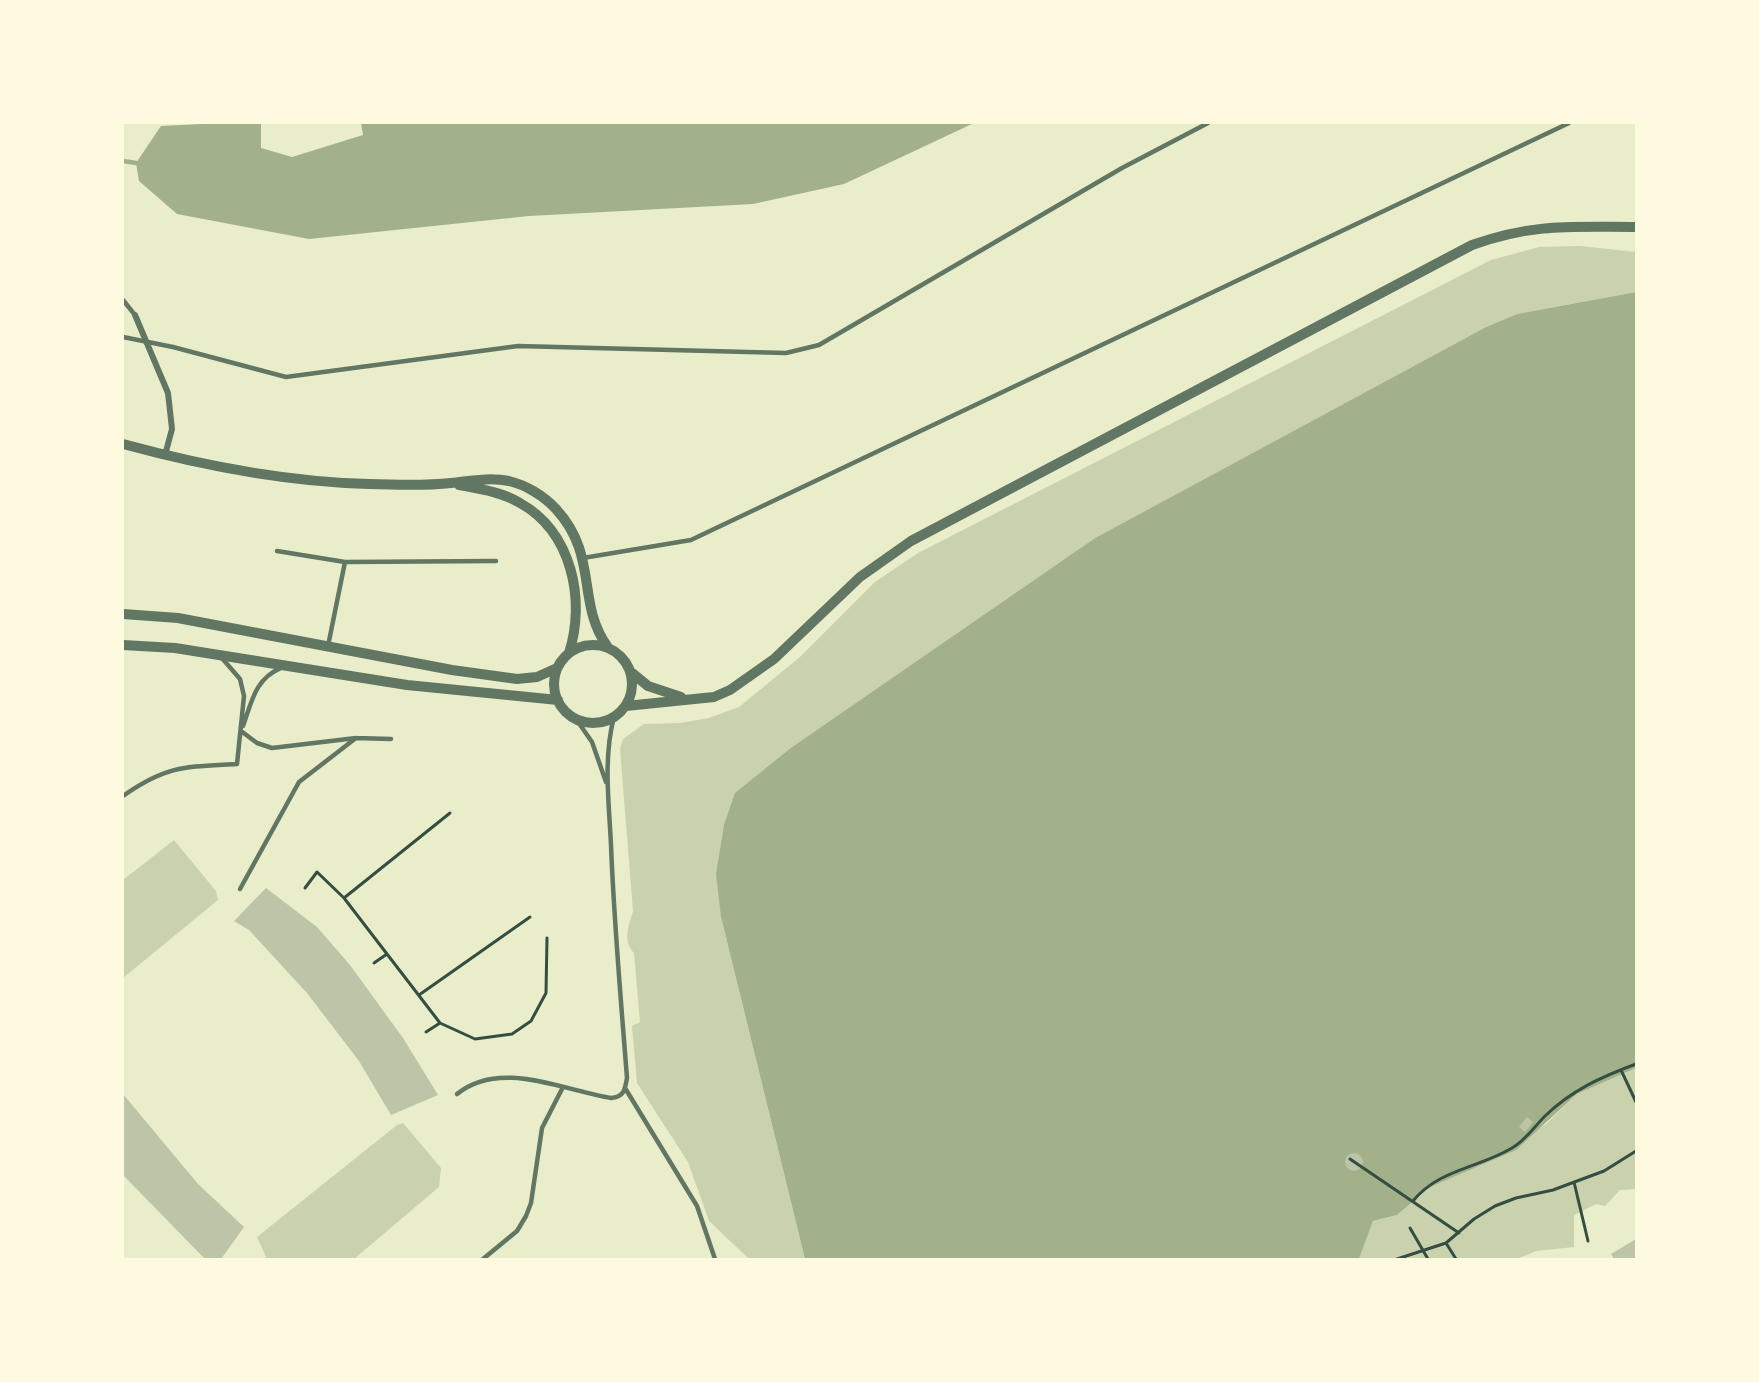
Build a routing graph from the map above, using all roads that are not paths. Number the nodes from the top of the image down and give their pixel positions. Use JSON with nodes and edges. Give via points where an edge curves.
{"nodes":[{"id":1,"x":1208,"y":123,"type":"edge"},
{"id":2,"x":1569,"y":123,"type":"edge"},
{"id":3,"x":1636,"y":227,"type":"edge"},
{"id":4,"x":123,"y":300,"type":"edge"},
{"id":5,"x":135,"y":315,"type":"joint"},
{"id":6,"x":123,"y":337,"type":"edge"},
{"id":7,"x":148,"y":342,"type":"junction"},
{"id":8,"x":123,"y":444,"type":"edge"},
{"id":9,"x":165,"y":456,"type":"junction"},
{"id":10,"x":450,"y":484,"type":"junction"},
{"id":11,"x":277,"y":551,"type":"dead end"},
{"id":12,"x":583,"y":558,"type":"junction"},
{"id":13,"x":496,"y":561,"type":"dead end"},
{"id":14,"x":345,"y":562,"type":"junction"},
{"id":15,"x":123,"y":614,"type":"edge"},
{"id":16,"x":123,"y":645,"type":"edge"},
{"id":17,"x":328,"y":646,"type":"junction"},
{"id":18,"x":607,"y":646,"type":"junction"},
{"id":19,"x":569,"y":653,"type":"junction"},
{"id":20,"x":219,"y":655,"type":"junction"},
{"id":21,"x":286,"y":666,"type":"junction"},
{"id":22,"x":557,"y":668,"type":"junction"},
{"id":23,"x":632,"y":674,"type":"junction"},
{"id":24,"x":558,"y":700,"type":"junction"},
{"id":25,"x":693,"y":700,"type":"junction"},
{"id":26,"x":626,"y":706,"type":"junction"},
{"id":27,"x":614,"y":717,"type":"junction"},
{"id":28,"x":576,"y":719,"type":"junction"},
{"id":29,"x":241,"y":731,"type":"junction"},
{"id":30,"x":356,"y":738,"type":"junction"},
{"id":31,"x":392,"y":739,"type":"dead end"},
{"id":32,"x":608,"y":788,"type":"junction"},
{"id":33,"x":123,"y":796,"type":"edge"},
{"id":34,"x":240,"y":889,"type":"dead end"},
{"id":35,"x":625,"y":1088,"type":"junction"},
{"id":36,"x":562,"y":1089,"type":"junction"},
{"id":37,"x":457,"y":1094,"type":"dead end"},
{"id":38,"x":483,"y":1259,"type":"edge"},
{"id":39,"x":715,"y":1259,"type":"edge"}],
"edges":[{"from":1,"to":7,"type":"lane","via":[[1122,168],[819,345],[786,353],[518,346],[286,377]]},
{"from":2,"to":12,"type":"lane","via":[[691,540]]},
{"from":3,"to":25,"type":"street","via":[[1525,230],[1472,245],[1444,259],[910,541],[860,577],[751,676],[714,697]]},
{"from":4,"to":5,"type":"lane"},
{"from":5,"to":7,"type":"street"},
{"from":6,"to":7,"type":"lane"},
{"from":7,"to":9,"type":"street","via":[[168,393],[172,415]]},
{"from":8,"to":9,"type":"street"},
{"from":9,"to":10,"type":"street","via":[[283,478]]},
{"from":10,"to":12,"type":"street","via":[[488,478],[524,486],[554,506],[577,540]]},
{"from":10,"to":19,"type":"street","via":[[520,502],[550,528],[562,547],[575,585],[577,608]]},
{"from":11,"to":14,"type":"lane"},
{"from":12,"to":18,"type":"street","via":[[594,627]]},
{"from":13,"to":14,"type":"lane"},
{"from":14,"to":17,"type":"lane"},
{"from":15,"to":17,"type":"street","via":[[178,618]]},
{"from":16,"to":20,"type":"street"},
{"from":17,"to":22,"type":"street","via":[[517,679],[537,677]]},
{"from":18,"to":19,"type":"street","via":[[587,645]]},
{"from":18,"to":23,"type":"street","via":[[626,662]]},
{"from":19,"to":22,"type":"street"},
{"from":20,"to":21,"type":"street"},
{"from":20,"to":29,"type":"lane","via":[[240,679],[244,696]]},
{"from":21,"to":24,"type":"street"},
{"from":21,"to":29,"type":"lane","via":[[268,673],[257,685]]},
{"from":22,"to":24,"type":"street","via":[[554,684]]},
{"from":23,"to":25,"type":"street","via":[[648,686]]},
{"from":23,"to":26,"type":"street","via":[[633,685]]},
{"from":24,"to":28,"type":"street"},
{"from":25,"to":26,"type":"street"},
{"from":26,"to":27,"type":"street"},
{"from":27,"to":28,"type":"street","via":[[602,722]]},
{"from":27,"to":32,"type":"lane","via":[[609,737]]},
{"from":28,"to":32,"type":"lane","via":[[592,742]]},
{"from":29,"to":30,"type":"lane","via":[[272,748]]},
{"from":29,"to":33,"type":"lane","via":[[237,764],[175,768],[146,780]]},
{"from":30,"to":31,"type":"lane"},
{"from":30,"to":34,"type":"lane","via":[[299,782]]},
{"from":32,"to":35,"type":"lane"},
{"from":35,"to":36,"type":"lane","via":[[619,1098]]},
{"from":35,"to":39,"type":"lane","via":[[697,1206]]},
{"from":36,"to":37,"type":"lane","via":[[496,1076],[470,1083]]},
{"from":36,"to":38,"type":"lane","via":[[542,1128],[526,1216],[517,1231]]}]}
